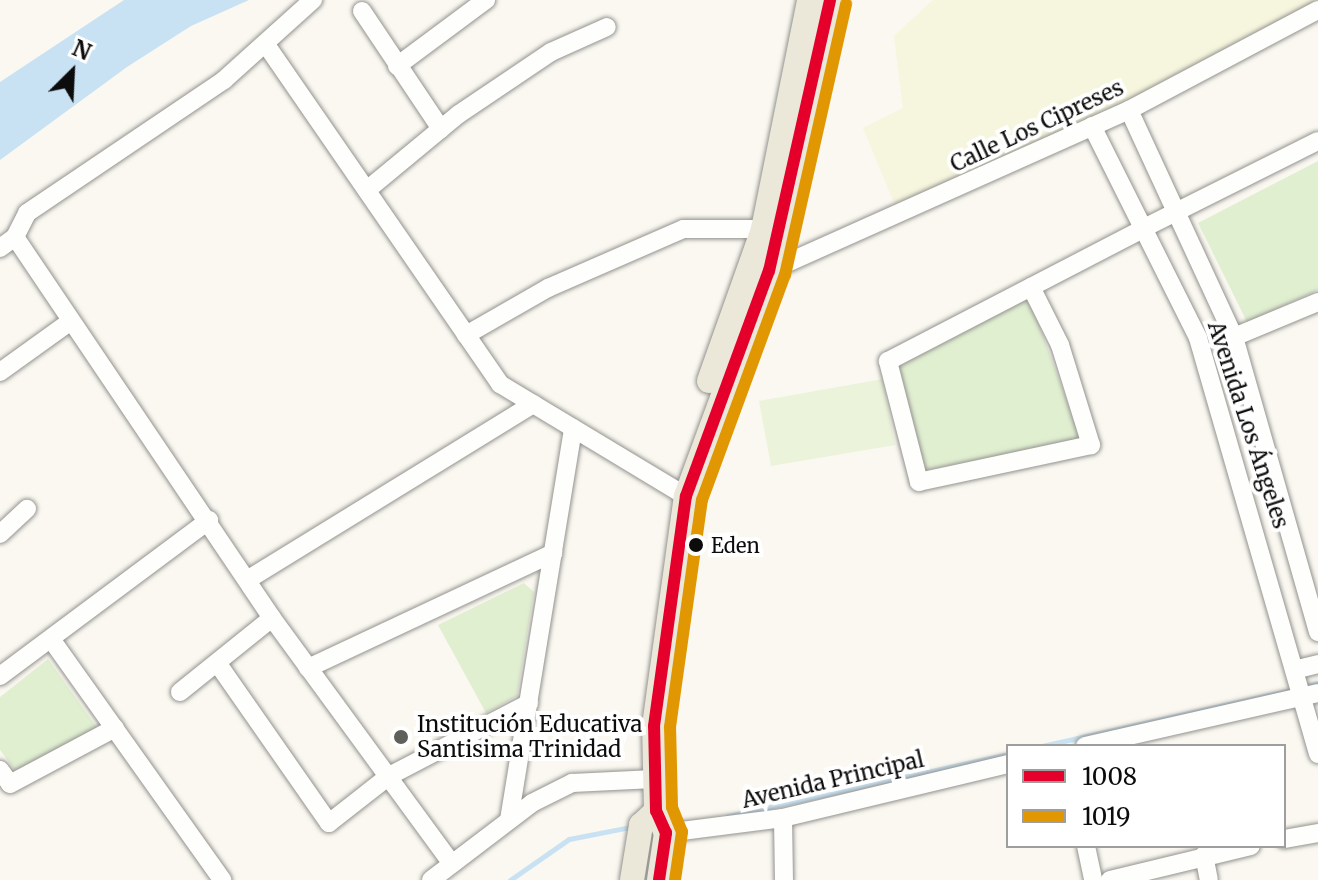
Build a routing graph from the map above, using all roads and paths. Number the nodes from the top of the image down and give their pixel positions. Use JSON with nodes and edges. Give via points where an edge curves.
{"nodes":[{"id":1,"x":313,"y":0,"type":"edge"},
{"id":2,"x":486,"y":0,"type":"edge"},
{"id":3,"x":809,"y":0,"type":"edge"},
{"id":4,"x":830,"y":0,"type":"edge"},
{"id":5,"x":1318,"y":10,"type":"edge"},
{"id":6,"x":362,"y":11,"type":"dead end"},
{"id":7,"x":607,"y":27,"type":"dead end"},
{"id":8,"x":267,"y":46,"type":"junction"},
{"id":9,"x":397,"y":66,"type":"junction"},
{"id":10,"x":1129,"y":110,"type":"junction"},
{"id":11,"x":1092,"y":126,"type":"junction"},
{"id":12,"x":441,"y":129,"type":"junction"},
{"id":13,"x":1318,"y":141,"type":"edge"},
{"id":14,"x":367,"y":190,"type":"junction"},
{"id":15,"x":1178,"y":214,"type":"junction"},
{"id":16,"x":1146,"y":227,"type":"junction"},
{"id":17,"x":763,"y":229,"type":"junction"},
{"id":18,"x":7,"y":242,"type":"edge"},
{"id":19,"x":769,"y":271,"type":"junction"},
{"id":20,"x":1031,"y":287,"type":"junction"},
{"id":21,"x":1318,"y":302,"type":"edge"},
{"id":22,"x":71,"y":321,"type":"junction"},
{"id":23,"x":466,"y":335,"type":"junction"},
{"id":24,"x":1234,"y":337,"type":"junction"},
{"id":25,"x":0,"y":372,"type":"edge"},
{"id":26,"x":533,"y":404,"type":"junction"},
{"id":27,"x":573,"y":428,"type":"junction"},
{"id":28,"x":692,"y":470,"type":"junction"},
{"id":29,"x":686,"y":496,"type":"junction"},
{"id":30,"x":27,"y":509,"type":"dead end"},
{"id":31,"x":209,"y":520,"type":"junction"},
{"id":32,"x":0,"y":534,"type":"edge"},
{"id":33,"x":553,"y":553,"type":"junction"},
{"id":34,"x":247,"y":580,"type":"junction"},
{"id":35,"x":272,"y":618,"type":"junction"},
{"id":36,"x":1318,"y":632,"type":"edge"},
{"id":37,"x":51,"y":639,"type":"junction"},
{"id":38,"x":218,"y":664,"type":"junction"},
{"id":39,"x":1318,"y":664,"type":"edge"},
{"id":40,"x":308,"y":668,"type":"junction"},
{"id":41,"x":1298,"y":669,"type":"junction"},
{"id":42,"x":0,"y":676,"type":"edge"},
{"id":43,"x":180,"y":692,"type":"dead end"},
{"id":44,"x":1312,"y":695,"type":"edge"},
{"id":45,"x":529,"y":703,"type":"junction"},
{"id":46,"x":115,"y":728,"type":"junction"},
{"id":47,"x":1094,"y":744,"type":"edge"},
{"id":48,"x":1318,"y":754,"type":"edge"},
{"id":49,"x":1006,"y":764,"type":"edge"},
{"id":50,"x":0,"y":770,"type":"edge"},
{"id":51,"x":389,"y":776,"type":"junction"},
{"id":52,"x":654,"y":779,"type":"junction"},
{"id":53,"x":783,"y":818,"type":"junction"},
{"id":54,"x":509,"y":820,"type":"junction"},
{"id":55,"x":661,"y":822,"type":"junction"},
{"id":56,"x":1318,"y":833,"type":"edge"},
{"id":57,"x":1286,"y":839,"type":"edge"},
{"id":58,"x":1086,"y":848,"type":"edge"},
{"id":59,"x":1241,"y":848,"type":"edge"},
{"id":60,"x":1204,"y":855,"type":"junction"},
{"id":61,"x":451,"y":863,"type":"junction"},
{"id":62,"x":222,"y":880,"type":"edge"},
{"id":63,"x":431,"y":880,"type":"edge"},
{"id":64,"x":632,"y":880,"type":"edge"},
{"id":65,"x":659,"y":880,"type":"edge"},
{"id":66,"x":784,"y":880,"type":"edge"},
{"id":67,"x":1093,"y":880,"type":"edge"},
{"id":68,"x":1110,"y":880,"type":"edge"},
{"id":69,"x":1209,"y":880,"type":"edge"}],
"edges":[{"from":1,"to":8,"type":"street"},
{"from":2,"to":9,"type":"street"},
{"from":3,"to":17,"type":"main road"},
{"from":4,"to":19,"type":"main road"},
{"from":5,"to":10,"type":"street","name":"Calle Los Cipreses"},
{"from":6,"to":9,"type":"street"},
{"from":7,"to":12,"type":"street","via":[[551,52]]},
{"from":8,"to":14,"type":"street"},
{"from":8,"to":18,"type":"street","via":[[27,213]]},
{"from":9,"to":12,"type":"street"},
{"from":10,"to":11,"type":"street","name":"Calle Los Cipreses"},
{"from":10,"to":15,"type":"street","name":"Avenida Los Ángeles"},
{"from":11,"to":16,"type":"street","name":"Avenida Los Ángeles"},
{"from":11,"to":19,"type":"street","name":"Calle Los Cipreses"},
{"from":12,"to":14,"type":"street"},
{"from":13,"to":15,"type":"street"},
{"from":14,"to":23,"type":"street"},
{"from":15,"to":16,"type":"street"},
{"from":15,"to":24,"type":"street","name":"Avenida Los Ángeles"},
{"from":16,"to":20,"type":"street"},
{"from":16,"to":41,"type":"street","name":"Avenida Los Ángeles","via":[[1198,338]]},
{"from":17,"to":23,"type":"street","via":[[683,229],[548,288]]},
{"from":17,"to":28,"type":"main road","via":[[701,403]]},
{"from":18,"to":22,"type":"street"},
{"from":19,"to":28,"type":"main road"},
{"from":20,"to":20,"type":"street","via":[[1060,345],[1091,445],[919,482],[888,361]]},
{"from":21,"to":24,"type":"street"},
{"from":22,"to":25,"type":"street"},
{"from":22,"to":31,"type":"street"},
{"from":23,"to":26,"type":"street","via":[[500,384]]},
{"from":24,"to":36,"type":"street","name":"Avenida Los Ángeles"},
{"from":26,"to":27,"type":"street"},
{"from":26,"to":34,"type":"street"},
{"from":27,"to":29,"type":"street"},
{"from":27,"to":33,"type":"street"},
{"from":28,"to":29,"type":"main road"},
{"from":29,"to":52,"type":"main road","via":[[656,712]]},
{"from":30,"to":32,"type":"street"},
{"from":31,"to":34,"type":"street"},
{"from":31,"to":37,"type":"street"},
{"from":33,"to":40,"type":"street"},
{"from":33,"to":45,"type":"street"},
{"from":34,"to":35,"type":"street"},
{"from":35,"to":38,"type":"street"},
{"from":35,"to":40,"type":"street"},
{"from":37,"to":42,"type":"street"},
{"from":37,"to":46,"type":"street"},
{"from":38,"to":43,"type":"street"},
{"from":38,"to":51,"type":"street","via":[[329,823]]},
{"from":39,"to":41,"type":"street"},
{"from":40,"to":51,"type":"street"},
{"from":41,"to":44,"type":"street","name":"Avenida Los Ángeles"},
{"from":44,"to":47,"type":"street"},
{"from":44,"to":48,"type":"street","name":"Avenida Los Ángeles"},
{"from":45,"to":51,"type":"street"},
{"from":45,"to":54,"type":"street"},
{"from":46,"to":50,"type":"street","via":[[10,784]]},
{"from":46,"to":62,"type":"street"},
{"from":49,"to":53,"type":"street","name":"Avenida Principal"},
{"from":51,"to":61,"type":"street"},
{"from":52,"to":54,"type":"street","via":[[572,783]]},
{"from":52,"to":55,"type":"main road"},
{"from":53,"to":55,"type":"street","name":"Avenida Principal"},
{"from":53,"to":66,"type":"street"},
{"from":54,"to":61,"type":"street"},
{"from":55,"to":64,"type":"main road","via":[[641,825]]},
{"from":55,"to":65,"type":"main road"},
{"from":56,"to":57,"type":"street"},
{"from":58,"to":67,"type":"street"},
{"from":59,"to":60,"type":"street"},
{"from":60,"to":68,"type":"street"},
{"from":60,"to":69,"type":"street"},
{"from":61,"to":63,"type":"street"}]}
